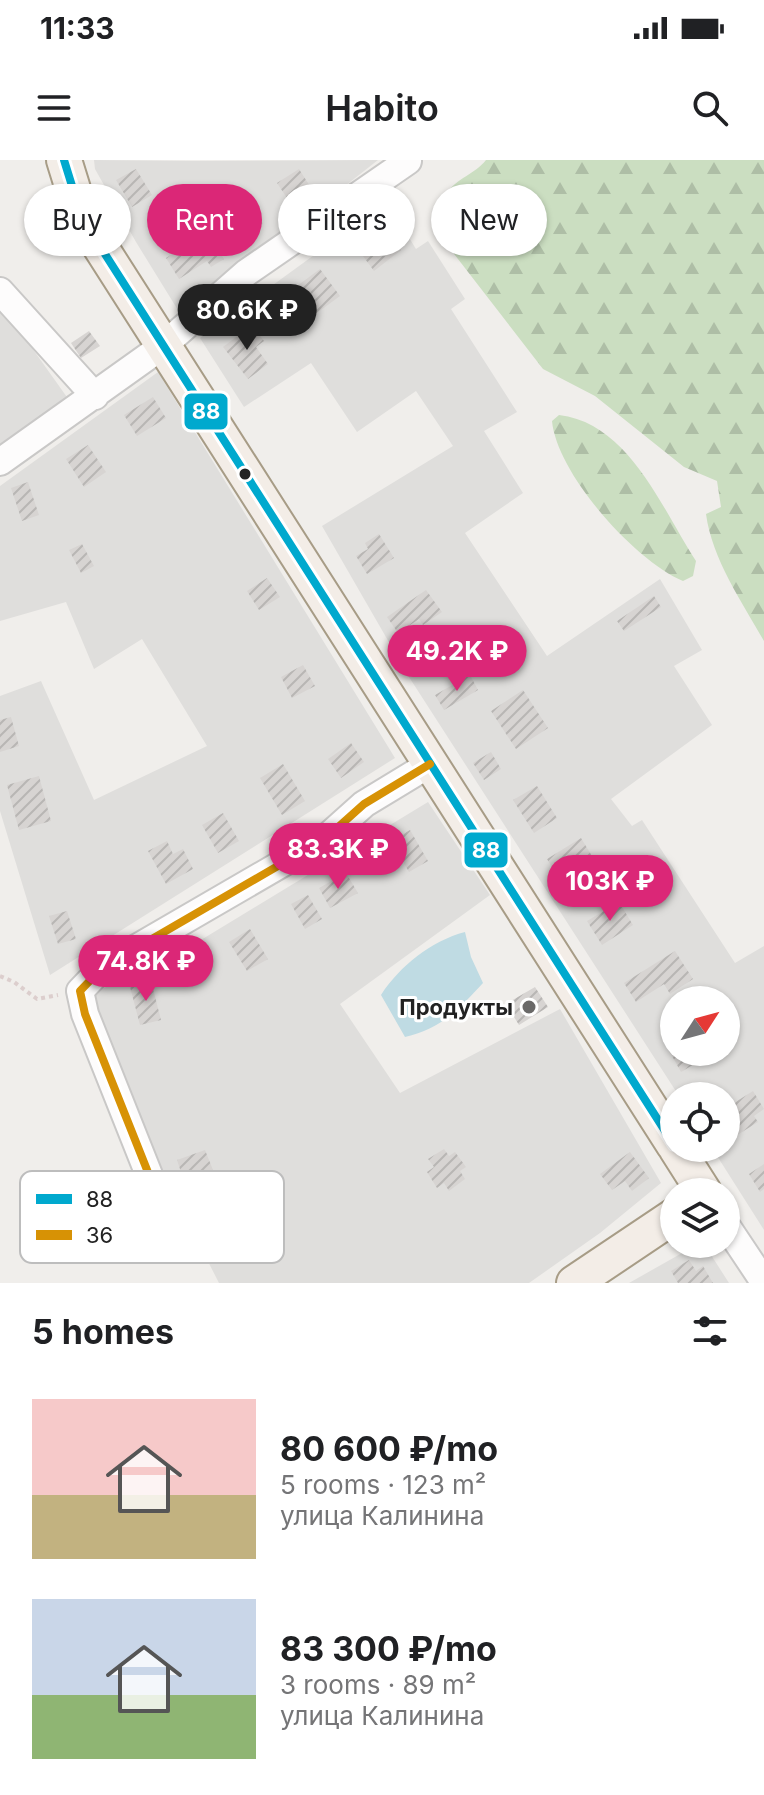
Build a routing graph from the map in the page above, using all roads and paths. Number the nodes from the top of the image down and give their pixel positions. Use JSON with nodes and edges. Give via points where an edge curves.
{"nodes":[{"id":1,"x":64,"y":160,"type":"edge"},
{"id":2,"x":408,"y":161,"type":"edge"},
{"id":3,"x":0,"y":291,"type":"edge"},
{"id":4,"x":164,"y":345,"type":"junction"},
{"id":5,"x":95,"y":396,"type":"junction"},
{"id":6,"x":0,"y":462,"type":"edge"},
{"id":7,"x":430,"y":764,"type":"junction"},
{"id":8,"x":0,"y":976,"type":"edge"},
{"id":9,"x":80,"y":991,"type":"junction"},
{"id":10,"x":660,"y":1124,"type":"edge"},
{"id":11,"x":147,"y":1171,"type":"edge"},
{"id":12,"x":660,"y":1225,"type":"edge"},
{"id":13,"x":740,"y":1246,"type":"edge"},
{"id":14,"x":764,"y":1282,"type":"edge"},
{"id":15,"x":574,"y":1283,"type":"edge"}],
"edges":[{"from":1,"to":4,"type":"main road","via":[[96,240]]},
{"from":2,"to":4,"type":"street","via":[[246,273]]},
{"from":3,"to":5,"type":"street"},
{"from":4,"to":5,"type":"street"},
{"from":4,"to":7,"type":"main road"},
{"from":5,"to":6,"type":"street"},
{"from":7,"to":9,"type":"street","via":[[364,804],[326,838],[102,968]]},
{"from":7,"to":10,"type":"main road"},
{"from":8,"to":9,"type":"path","via":[[37,999]]},
{"from":9,"to":11,"type":"street"},
{"from":12,"to":15,"type":"main road"},
{"from":13,"to":14,"type":"street"}]}
